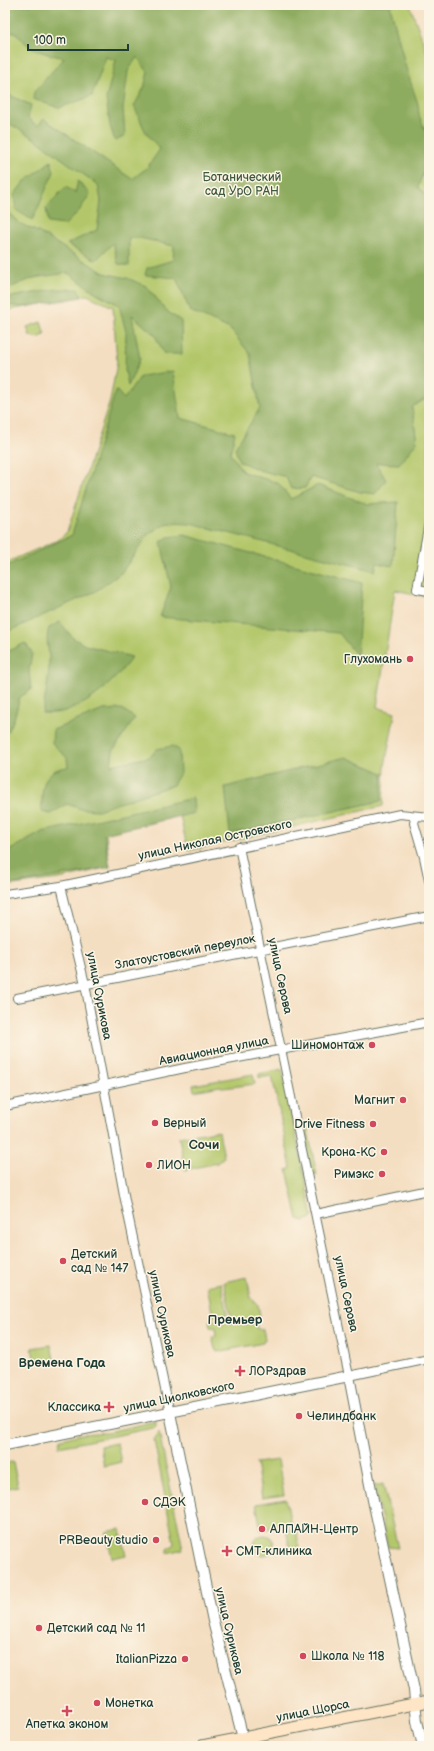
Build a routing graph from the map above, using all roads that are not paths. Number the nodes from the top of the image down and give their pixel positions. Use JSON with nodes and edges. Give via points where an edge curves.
{"nodes":[{"id":1,"x":429,"y":522,"type":"edge"},
{"id":2,"x":429,"y":591,"type":"edge"},
{"id":3,"x":416,"y":816,"type":"junction"},
{"id":4,"x":429,"y":817,"type":"edge"},
{"id":5,"x":239,"y":847,"type":"junction"},
{"id":6,"x":429,"y":881,"type":"edge"},
{"id":7,"x":61,"y":886,"type":"junction"},
{"id":8,"x":5,"y":894,"type":"edge"},
{"id":9,"x":429,"y":916,"type":"edge"},
{"id":10,"x":261,"y":948,"type":"junction"},
{"id":11,"x":85,"y":984,"type":"junction"},
{"id":12,"x":17,"y":998,"type":"dead end"},
{"id":13,"x":429,"y":1022,"type":"edge"},
{"id":14,"x":282,"y":1050,"type":"junction"},
{"id":15,"x":103,"y":1085,"type":"junction"},
{"id":16,"x":5,"y":1106,"type":"edge"},
{"id":17,"x":429,"y":1190,"type":"edge"},
{"id":18,"x":316,"y":1214,"type":"junction"},
{"id":19,"x":429,"y":1359,"type":"edge"},
{"id":20,"x":350,"y":1376,"type":"junction"},
{"id":21,"x":170,"y":1413,"type":"junction"},
{"id":22,"x":5,"y":1445,"type":"edge"},
{"id":23,"x":429,"y":1701,"type":"edge"},
{"id":24,"x":416,"y":1704,"type":"junction"},
{"id":25,"x":244,"y":1742,"type":"edge"},
{"id":26,"x":202,"y":1746,"type":"edge"},
{"id":27,"x":423,"y":1746,"type":"edge"}],
"edges":[{"from":1,"to":2,"type":"street","via":[[417,589]]},
{"from":3,"to":4,"type":"street","name":"улица Николая Островского"},
{"from":3,"to":5,"type":"street","name":"улица Николая Островского","via":[[400,814]]},
{"from":3,"to":6,"type":"street","via":[[414,822]]},
{"from":5,"to":7,"type":"street","name":"улица Николая Островского"},
{"from":5,"to":10,"type":"street","name":"улица Серова"},
{"from":7,"to":8,"type":"street","name":"улица Николая Островского"},
{"from":7,"to":11,"type":"street","name":"улица Сурикова"},
{"from":9,"to":10,"type":"street","name":"Златоустовский переулок"},
{"from":10,"to":11,"type":"street","name":"Златоустовский переулок"},
{"from":10,"to":14,"type":"street","name":"улица Серова"},
{"from":11,"to":12,"type":"street","name":"Златоустовский переулок"},
{"from":11,"to":15,"type":"street","name":"улица Сурикова"},
{"from":13,"to":14,"type":"street","name":"Авиационная улица"},
{"from":14,"to":15,"type":"street","name":"Авиационная улица"},
{"from":14,"to":18,"type":"street","name":"улица Серова"},
{"from":15,"to":16,"type":"street","name":"Авиационная улица"},
{"from":15,"to":21,"type":"street","name":"улица Сурикова","via":[[141,1282]]},
{"from":17,"to":18,"type":"street"},
{"from":18,"to":20,"type":"street","name":"улица Серова"},
{"from":19,"to":20,"type":"street","name":"улица Циолковского"},
{"from":20,"to":21,"type":"street","name":"улица Циолковского"},
{"from":20,"to":24,"type":"street","name":"улица Серова"},
{"from":21,"to":22,"type":"street","name":"улица Циолковского"},
{"from":21,"to":25,"type":"street","name":"улица Сурикова","via":[[213,1621]]},
{"from":23,"to":24,"type":"main road","name":"улица Щорса"},
{"from":24,"to":25,"type":"main road","name":"улица Щорса"},
{"from":24,"to":27,"type":"street","name":"улица Серова"},
{"from":25,"to":26,"type":"main road","name":"улица Щорса"}]}
